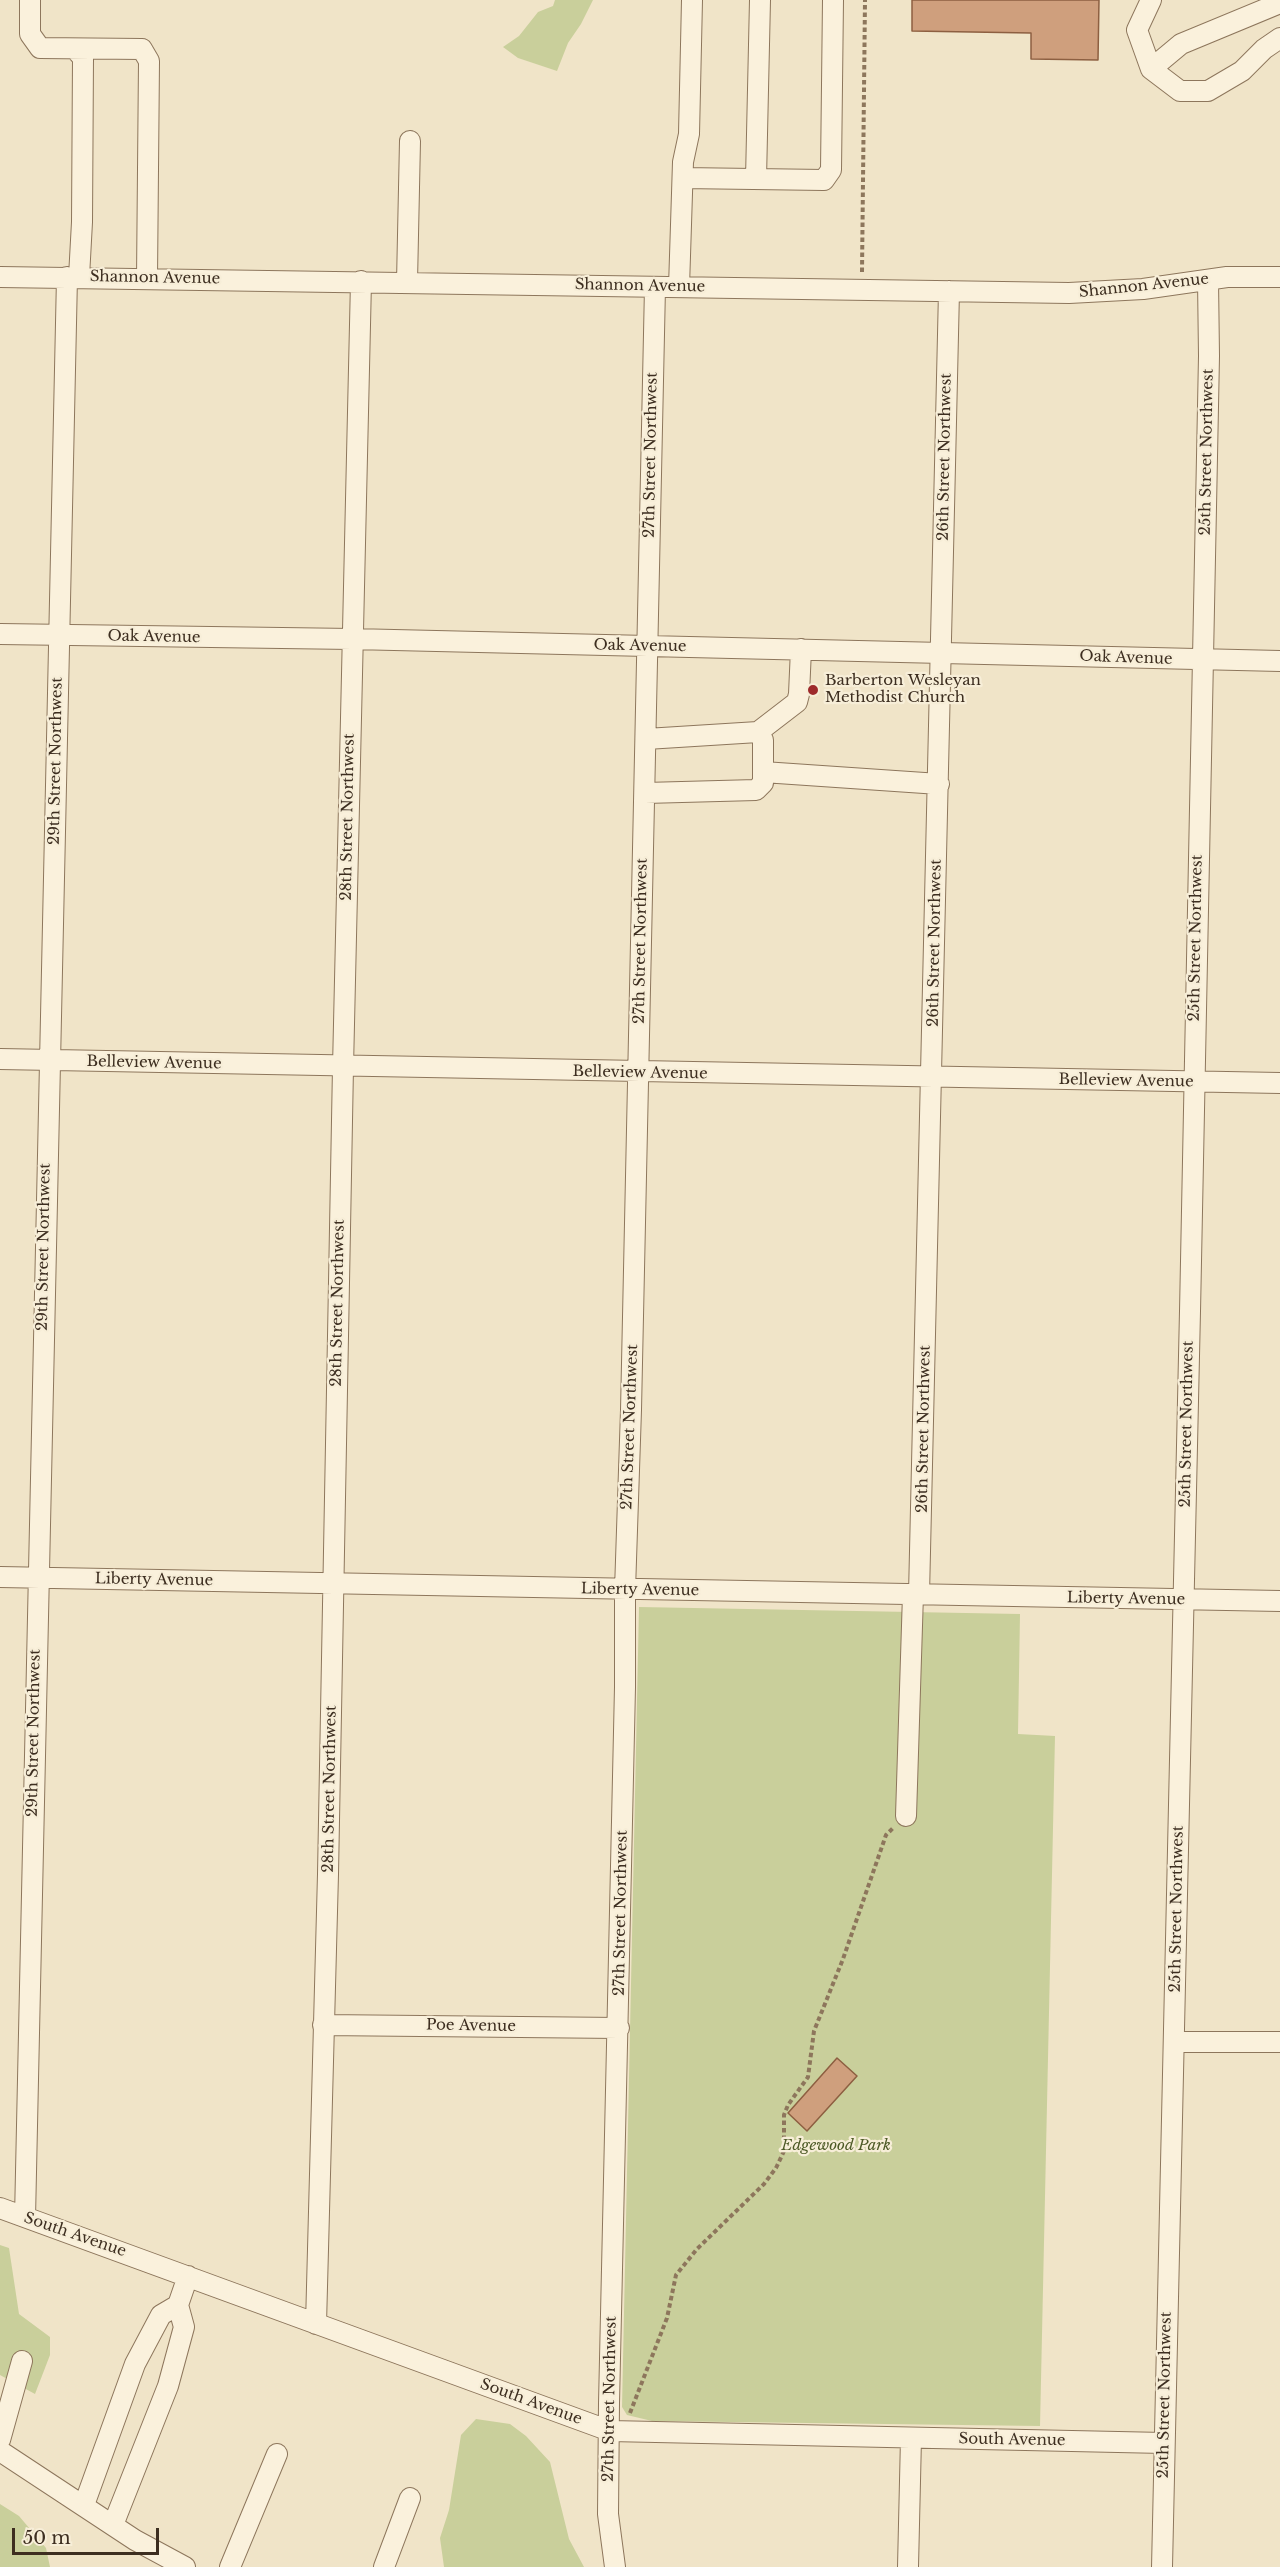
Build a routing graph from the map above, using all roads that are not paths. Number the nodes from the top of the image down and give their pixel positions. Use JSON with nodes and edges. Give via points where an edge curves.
{"nodes":[{"id":1,"x":30,"y":0,"type":"edge"},
{"id":2,"x":692,"y":0,"type":"edge"},
{"id":3,"x":760,"y":0,"type":"edge"},
{"id":4,"x":833,"y":0,"type":"edge"},
{"id":5,"x":1151,"y":0,"type":"edge"},
{"id":6,"x":1280,"y":3,"type":"edge"},
{"id":7,"x":1280,"y":38,"type":"edge"},
{"id":8,"x":76,"y":50,"type":"junction"},
{"id":9,"x":1151,"y":69,"type":"junction"},
{"id":10,"x":410,"y":141,"type":"dead end"},
{"id":11,"x":682,"y":178,"type":"junction"},
{"id":12,"x":756,"y":178,"type":"junction"},
{"id":13,"x":0,"y":277,"type":"edge"},
{"id":14,"x":73,"y":277,"type":"junction"},
{"id":15,"x":1280,"y":277,"type":"edge"},
{"id":16,"x":147,"y":278,"type":"junction"},
{"id":17,"x":1208,"y":280,"type":"junction"},
{"id":18,"x":361,"y":281,"type":"junction"},
{"id":19,"x":407,"y":282,"type":"junction"},
{"id":20,"x":655,"y":287,"type":"junction"},
{"id":21,"x":679,"y":287,"type":"junction"},
{"id":22,"x":949,"y":291,"type":"junction"},
{"id":23,"x":0,"y":634,"type":"edge"},
{"id":24,"x":59,"y":635,"type":"junction"},
{"id":25,"x":352,"y":639,"type":"junction"},
{"id":26,"x":648,"y":646,"type":"junction"},
{"id":27,"x":801,"y":649,"type":"junction"},
{"id":28,"x":941,"y":653,"type":"junction"},
{"id":29,"x":1202,"y":660,"type":"junction"},
{"id":30,"x":1280,"y":661,"type":"edge"},
{"id":31,"x":758,"y":732,"type":"junction"},
{"id":32,"x":646,"y":739,"type":"junction"},
{"id":33,"x":763,"y":772,"type":"junction"},
{"id":34,"x":939,"y":784,"type":"junction"},
{"id":35,"x":645,"y":793,"type":"junction"},
{"id":36,"x":0,"y":1059,"type":"edge"},
{"id":37,"x":49,"y":1060,"type":"junction"},
{"id":38,"x":342,"y":1067,"type":"junction"},
{"id":39,"x":638,"y":1073,"type":"junction"},
{"id":40,"x":932,"y":1078,"type":"junction"},
{"id":41,"x":1193,"y":1082,"type":"junction"},
{"id":42,"x":1280,"y":1083,"type":"edge"},
{"id":43,"x":0,"y":1577,"type":"edge"},
{"id":44,"x":37,"y":1578,"type":"junction"},
{"id":45,"x":334,"y":1583,"type":"junction"},
{"id":46,"x":625,"y":1590,"type":"junction"},
{"id":47,"x":916,"y":1594,"type":"junction"},
{"id":48,"x":1183,"y":1600,"type":"junction"},
{"id":49,"x":1280,"y":1601,"type":"edge"},
{"id":50,"x":906,"y":1816,"type":"road end"},
{"id":51,"x":323,"y":2025,"type":"junction"},
{"id":52,"x":618,"y":2028,"type":"junction"},
{"id":53,"x":1174,"y":2042,"type":"junction"},
{"id":54,"x":1280,"y":2042,"type":"edge"},
{"id":55,"x":0,"y":2208,"type":"edge"},
{"id":56,"x":25,"y":2217,"type":"junction"},
{"id":57,"x":188,"y":2276,"type":"junction"},
{"id":58,"x":178,"y":2305,"type":"junction"},
{"id":59,"x":316,"y":2324,"type":"junction"},
{"id":60,"x":22,"y":2361,"type":"dead end"},
{"id":61,"x":610,"y":2431,"type":"junction"},
{"id":62,"x":910,"y":2438,"type":"junction"},
{"id":63,"x":0,"y":2440,"type":"edge"},
{"id":64,"x":1164,"y":2443,"type":"junction"},
{"id":65,"x":0,"y":2451,"type":"edge"},
{"id":66,"x":276,"y":2454,"type":"dead end"},
{"id":67,"x":410,"y":2498,"type":"dead end"},
{"id":68,"x":84,"y":2505,"type":"junction"},
{"id":69,"x":113,"y":2525,"type":"junction"},
{"id":70,"x":184,"y":2567,"type":"edge"},
{"id":71,"x":230,"y":2567,"type":"edge"},
{"id":72,"x":384,"y":2567,"type":"edge"},
{"id":73,"x":615,"y":2567,"type":"edge"},
{"id":74,"x":908,"y":2567,"type":"edge"},
{"id":75,"x":1162,"y":2567,"type":"edge"}],
"edges":[{"from":1,"to":8,"type":"street","via":[[30,34],[40,48]]},
{"from":2,"to":11,"type":"street","via":[[689,134]]},
{"from":3,"to":12,"type":"street"},
{"from":4,"to":12,"type":"street","via":[[831,170],[824,180]]},
{"from":5,"to":9,"type":"street","via":[[1137,30]]},
{"from":6,"to":9,"type":"street","via":[[1181,44]]},
{"from":7,"to":9,"type":"street","via":[[1242,71],[1208,92],[1180,91]]},
{"from":8,"to":14,"type":"street","name":"29th Street Northwest","via":[[82,58],[82,222]]},
{"from":8,"to":16,"type":"street","via":[[142,49],[150,61]]},
{"from":10,"to":19,"type":"street"},
{"from":11,"to":12,"type":"street"},
{"from":11,"to":21,"type":"street"},
{"from":13,"to":14,"type":"street","name":"Shannon Avenue"},
{"from":14,"to":16,"type":"street","name":"Shannon Avenue"},
{"from":14,"to":24,"type":"street","name":"29th Street Northwest"},
{"from":15,"to":17,"type":"street","name":"Shannon Avenue"},
{"from":16,"to":18,"type":"street","name":"Shannon Avenue"},
{"from":17,"to":22,"type":"street","name":"Shannon Avenue","via":[[1079,292]]},
{"from":17,"to":29,"type":"street","name":"25th Street Northwest"},
{"from":18,"to":19,"type":"street","name":"Shannon Avenue"},
{"from":18,"to":25,"type":"street","name":"28th Street Northwest"},
{"from":19,"to":20,"type":"street","name":"Shannon Avenue"},
{"from":20,"to":21,"type":"street","name":"Shannon Avenue"},
{"from":20,"to":26,"type":"street","name":"27th Street Northwest"},
{"from":21,"to":22,"type":"street","name":"Shannon Avenue"},
{"from":22,"to":28,"type":"street","name":"26th Street Northwest"},
{"from":23,"to":24,"type":"street","name":"Oak Avenue"},
{"from":24,"to":25,"type":"street","name":"Oak Avenue"},
{"from":24,"to":37,"type":"street","name":"29th Street Northwest"},
{"from":25,"to":26,"type":"street","name":"Oak Avenue"},
{"from":25,"to":38,"type":"street","name":"28th Street Northwest"},
{"from":26,"to":27,"type":"street","name":"Oak Avenue"},
{"from":26,"to":32,"type":"street","name":"27th Street Northwest"},
{"from":27,"to":28,"type":"street","name":"Oak Avenue"},
{"from":27,"to":31,"type":"street","via":[[797,702]]},
{"from":28,"to":29,"type":"street","name":"Oak Avenue"},
{"from":28,"to":34,"type":"street","name":"26th Street Northwest"},
{"from":29,"to":30,"type":"street","name":"Oak Avenue"},
{"from":29,"to":41,"type":"street","name":"25th Street Northwest"},
{"from":31,"to":32,"type":"street"},
{"from":31,"to":33,"type":"street","via":[[763,740]]},
{"from":32,"to":35,"type":"street","name":"27th Street Northwest"},
{"from":33,"to":34,"type":"street"},
{"from":33,"to":35,"type":"street","via":[[763,783],[756,790]]},
{"from":34,"to":40,"type":"street","name":"26th Street Northwest"},
{"from":35,"to":39,"type":"street","name":"27th Street Northwest"},
{"from":36,"to":37,"type":"street","name":"Belleview Avenue"},
{"from":37,"to":38,"type":"street","name":"Belleview Avenue"},
{"from":37,"to":44,"type":"street","name":"29th Street Northwest"},
{"from":38,"to":39,"type":"street","name":"Belleview Avenue"},
{"from":38,"to":45,"type":"street","name":"28th Street Northwest"},
{"from":39,"to":40,"type":"street","name":"Belleview Avenue"},
{"from":39,"to":46,"type":"street","name":"27th Street Northwest"},
{"from":40,"to":41,"type":"street","name":"Belleview Avenue"},
{"from":40,"to":47,"type":"street","name":"26th Street Northwest"},
{"from":41,"to":42,"type":"street","name":"Belleview Avenue"},
{"from":41,"to":48,"type":"street","name":"25th Street Northwest"},
{"from":43,"to":44,"type":"street","name":"Liberty Avenue"},
{"from":44,"to":45,"type":"street","name":"Liberty Avenue"},
{"from":44,"to":56,"type":"street","name":"29th Street Northwest"},
{"from":45,"to":46,"type":"street","name":"Liberty Avenue"},
{"from":45,"to":51,"type":"street","name":"28th Street Northwest"},
{"from":46,"to":47,"type":"street","name":"Liberty Avenue"},
{"from":46,"to":52,"type":"street","name":"27th Street Northwest"},
{"from":47,"to":48,"type":"street","name":"Liberty Avenue"},
{"from":47,"to":50,"type":"street","name":"26th Street Northwest"},
{"from":48,"to":49,"type":"street","name":"Liberty Avenue"},
{"from":48,"to":53,"type":"street","name":"25th Street Northwest"},
{"from":51,"to":52,"type":"street","name":"Poe Avenue"},
{"from":51,"to":59,"type":"street","name":"28th Street Northwest"},
{"from":52,"to":61,"type":"street","name":"27th Street Northwest"},
{"from":53,"to":54,"type":"street"},
{"from":53,"to":64,"type":"street","name":"25th Street Northwest"},
{"from":55,"to":56,"type":"street","name":"South Avenue"},
{"from":56,"to":57,"type":"street","name":"South Avenue"},
{"from":57,"to":58,"type":"street"},
{"from":57,"to":59,"type":"street","name":"South Avenue"},
{"from":58,"to":68,"type":"street","via":[[161,2315],[135,2364]]},
{"from":58,"to":69,"type":"street","via":[[184,2327],[168,2386]]},
{"from":59,"to":61,"type":"street","name":"South Avenue"},
{"from":60,"to":63,"type":"street"},
{"from":61,"to":62,"type":"street","name":"South Avenue"},
{"from":61,"to":73,"type":"street","name":"27th Street Northwest","via":[[608,2514]]},
{"from":62,"to":64,"type":"street","name":"South Avenue"},
{"from":62,"to":74,"type":"street"},
{"from":64,"to":75,"type":"street","name":"25th Street Northwest"},
{"from":65,"to":68,"type":"street"},
{"from":66,"to":71,"type":"street"},
{"from":67,"to":72,"type":"street"},
{"from":68,"to":69,"type":"street"},
{"from":69,"to":70,"type":"street"}]}
